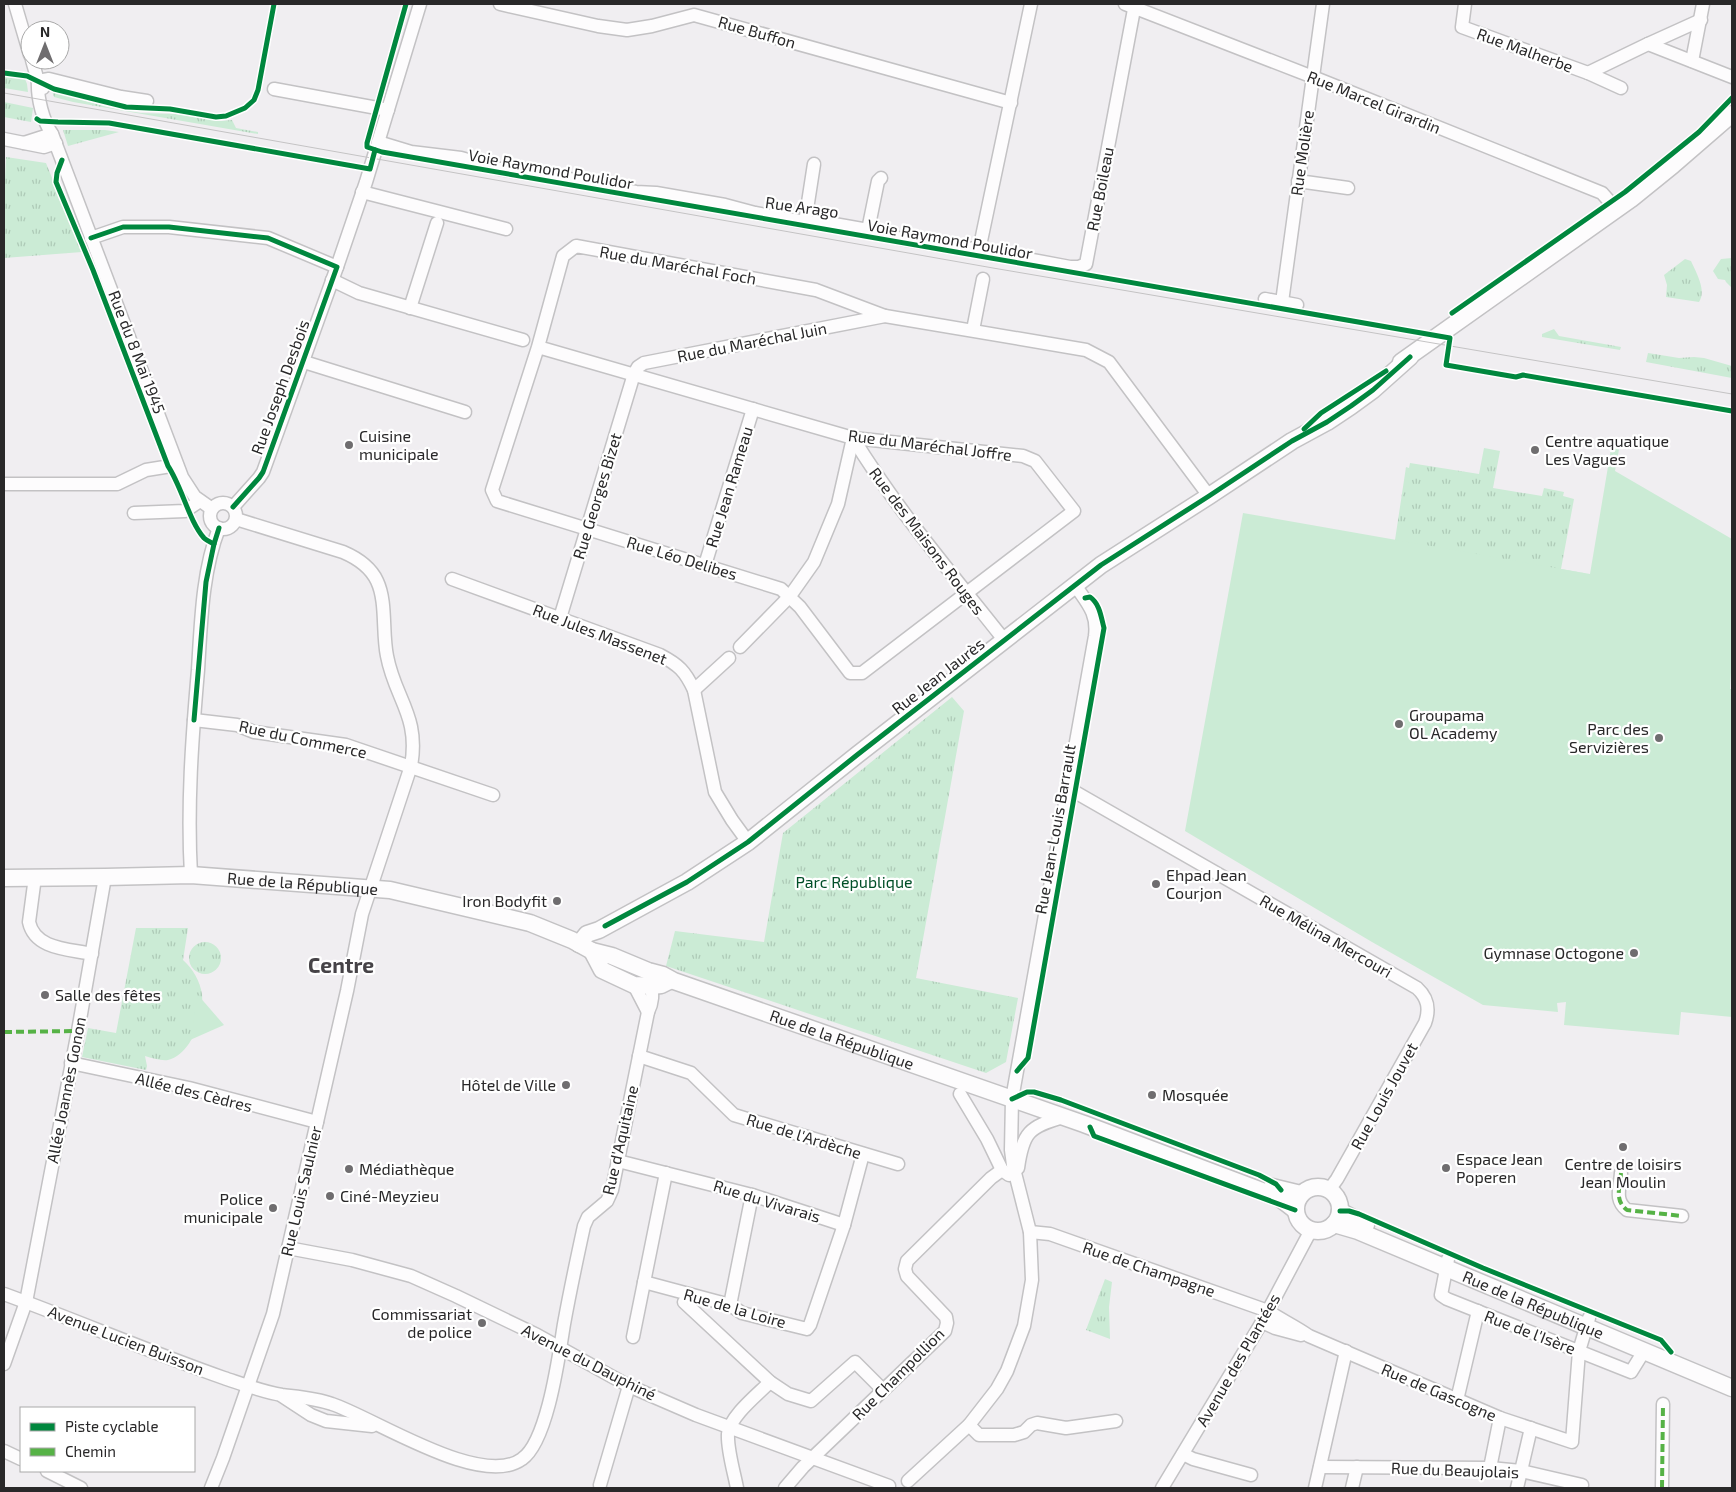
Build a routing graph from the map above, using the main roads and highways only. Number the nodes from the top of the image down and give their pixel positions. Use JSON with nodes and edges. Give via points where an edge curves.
{"nodes":[{"id":1,"x":1732,"y":114,"type":"edge"},
{"id":2,"x":4,"y":878,"type":"edge"},
{"id":3,"x":585,"y":947,"type":"junction"},
{"id":4,"x":612,"y":956,"type":"junction"},
{"id":5,"x":603,"y":971,"type":"junction"},
{"id":6,"x":650,"y":979,"type":"junction"},
{"id":7,"x":1012,"y":1099,"type":"junction"},
{"id":8,"x":1298,"y":1202,"type":"junction"},
{"id":9,"x":1337,"y":1218,"type":"junction"},
{"id":10,"x":1587,"y":1322,"type":"junction"},
{"id":11,"x":1732,"y":1378,"type":"edge"},
{"id":12,"x":1732,"y":1388,"type":"edge"}],
"edges":[{"from":1,"to":3,"type":"main road","name":"Rue Jean Jaurès","via":[[1616,209],[1410,356],[1321,413],[1292,441],[1100,565],[748,842],[687,882],[599,930],[598,938]]},
{"from":2,"to":3,"type":"main road","name":"Rue de la République","via":[[191,875],[390,890],[530,923]]},
{"from":3,"to":4,"type":"main road","name":"Rue de la République"},
{"from":3,"to":5,"type":"main road"},
{"from":4,"to":5,"type":"main road","via":[[604,962]]},
{"from":4,"to":6,"type":"main road","name":"Rue de la République"},
{"from":5,"to":6,"type":"main road","name":"Rue de la République","via":[[634,985]]},
{"from":6,"to":7,"type":"main road","name":"Rue de la République","via":[[661,985],[671,980]]},
{"from":7,"to":8,"type":"main road","name":"Rue de la République"},
{"from":7,"to":8,"type":"main road","name":"Rue de la République","via":[[1078,1113],[1281,1190]]},
{"from":8,"to":9,"type":"main road","via":[[1300,1222],[1311,1230],[1323,1231]]},
{"from":8,"to":9,"type":"main road","via":[[1314,1187],[1329,1190],[1338,1199]]},
{"from":9,"to":10,"type":"main road","name":"Rue de la République","via":[[1358,1231]]},
{"from":10,"to":11,"type":"main road","name":"Rue de la République"},
{"from":10,"to":12,"type":"main road","name":"Rue de la République","via":[[1644,1351]]}]}
